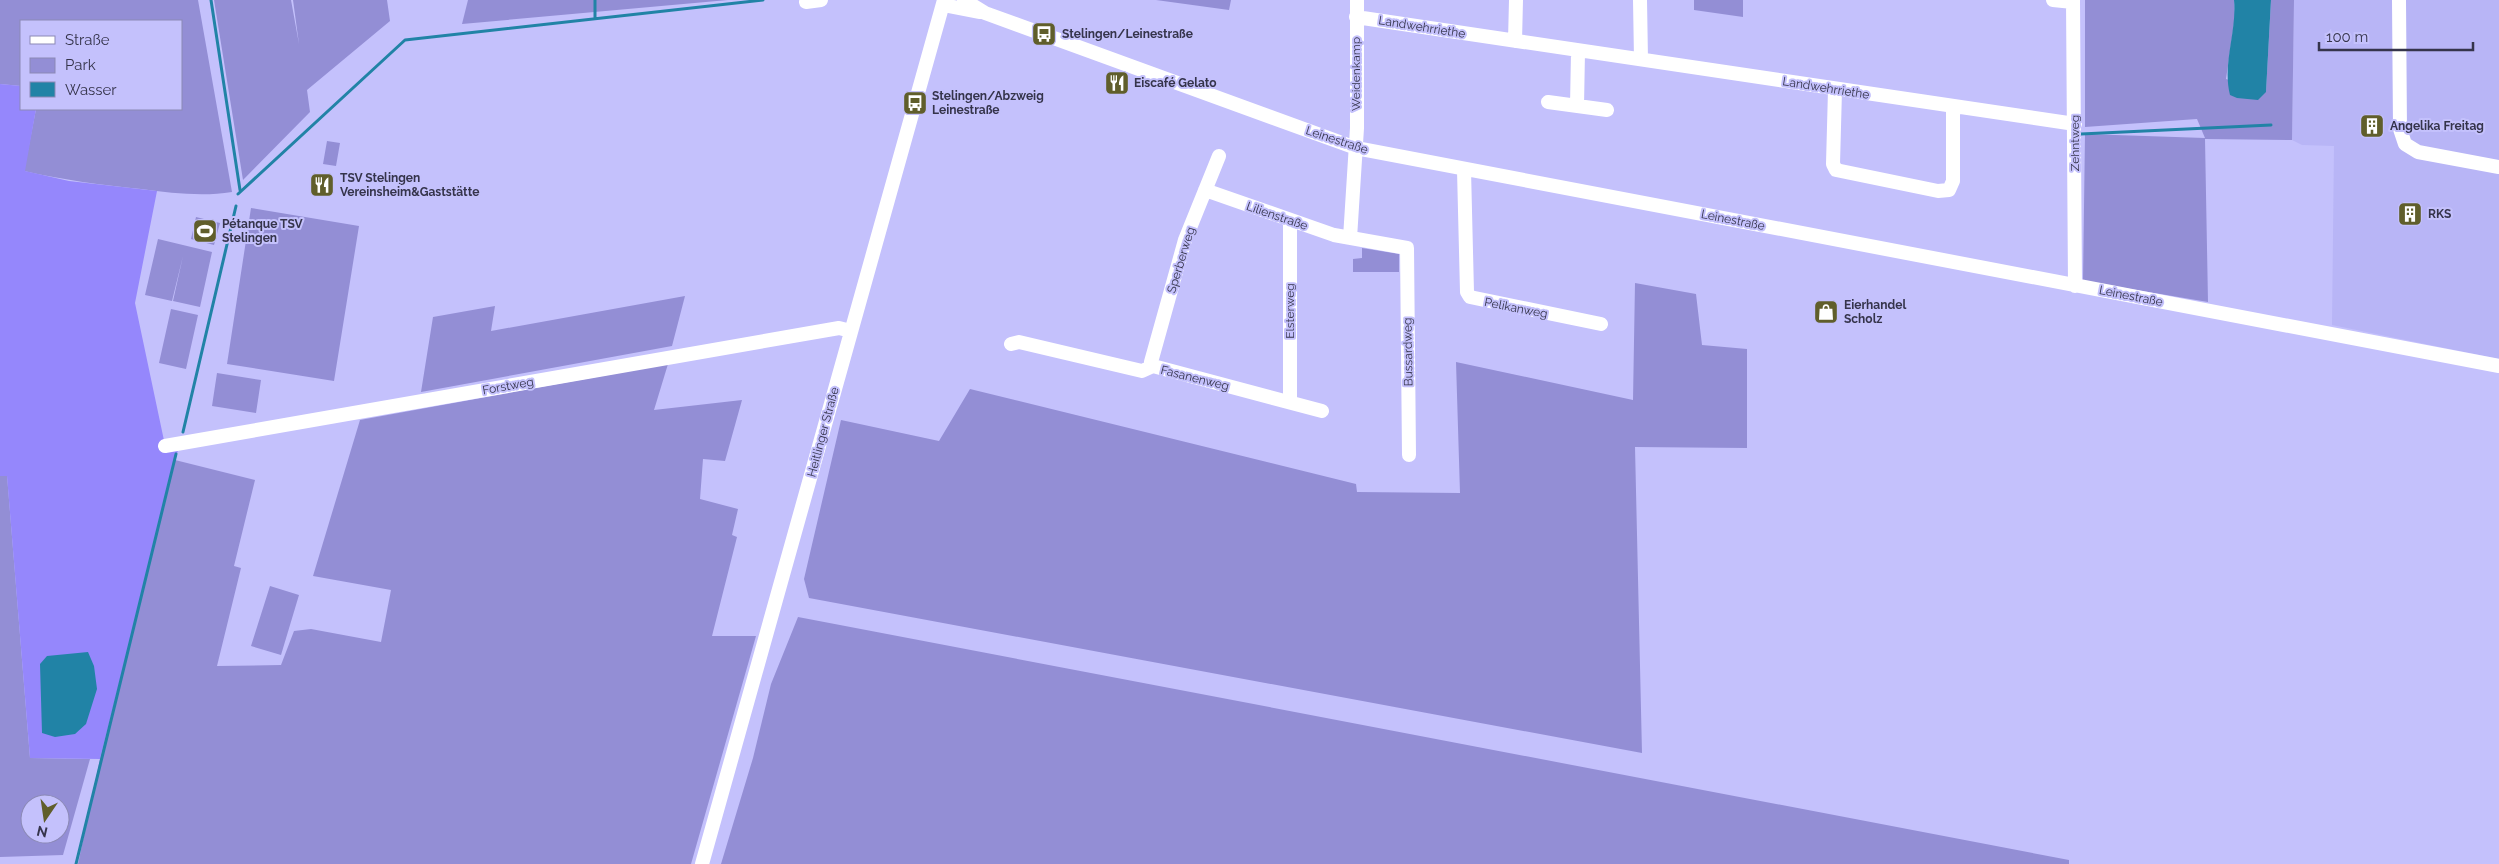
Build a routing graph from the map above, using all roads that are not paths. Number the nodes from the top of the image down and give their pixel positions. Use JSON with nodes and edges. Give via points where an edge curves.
{"nodes":[{"id":1,"x":821,"y":0,"type":"edge"},
{"id":2,"x":964,"y":0,"type":"edge"},
{"id":3,"x":1357,"y":0,"type":"edge"},
{"id":4,"x":1516,"y":0,"type":"edge"},
{"id":5,"x":1640,"y":0,"type":"edge"},
{"id":6,"x":2053,"y":0,"type":"edge"},
{"id":7,"x":2399,"y":0,"type":"edge"},
{"id":8,"x":2073,"y":1,"type":"edge"},
{"id":9,"x":806,"y":2,"type":"dead end"},
{"id":10,"x":943,"y":2,"type":"edge"},
{"id":11,"x":985,"y":13,"type":"junction"},
{"id":12,"x":1356,"y":17,"type":"junction"},
{"id":13,"x":1515,"y":41,"type":"junction"},
{"id":14,"x":1578,"y":52,"type":"junction"},
{"id":15,"x":1641,"y":59,"type":"junction"},
{"id":16,"x":1835,"y":90,"type":"junction"},
{"id":17,"x":1548,"y":102,"type":"dead end"},
{"id":18,"x":1577,"y":106,"type":"junction"},
{"id":19,"x":1954,"y":107,"type":"junction"},
{"id":20,"x":1607,"y":110,"type":"dead end"},
{"id":21,"x":2075,"y":124,"type":"junction"},
{"id":22,"x":1356,"y":148,"type":"junction"},
{"id":23,"x":1219,"y":156,"type":"dead end"},
{"id":24,"x":2499,"y":167,"type":"edge"},
{"id":25,"x":1464,"y":170,"type":"junction"},
{"id":26,"x":1205,"y":190,"type":"junction"},
{"id":27,"x":1290,"y":221,"type":"junction"},
{"id":28,"x":1350,"y":238,"type":"junction"},
{"id":29,"x":1407,"y":248,"type":"joint"},
{"id":30,"x":2074,"y":286,"type":"junction"},
{"id":31,"x":1601,"y":324,"type":"dead end"},
{"id":32,"x":850,"y":331,"type":"junction"},
{"id":33,"x":1011,"y":344,"type":"dead end"},
{"id":34,"x":1152,"y":366,"type":"junction"},
{"id":35,"x":2499,"y":366,"type":"edge"},
{"id":36,"x":1290,"y":402,"type":"junction"},
{"id":37,"x":1322,"y":411,"type":"dead end"},
{"id":38,"x":165,"y":446,"type":"dead end"},
{"id":39,"x":1409,"y":455,"type":"dead end"},
{"id":40,"x":702,"y":864,"type":"edge"}],
"edges":[{"from":1,"to":9,"type":"street"},
{"from":2,"to":11,"type":"street","name":"Leinestraße"},
{"from":3,"to":12,"type":"street","name":"Weidenkamp"},
{"from":4,"to":13,"type":"street"},
{"from":5,"to":15,"type":"street"},
{"from":6,"to":8,"type":"street"},
{"from":7,"to":24,"type":"street","via":[[2400,130],[2403,140],[2418,152]]},
{"from":8,"to":21,"type":"street","name":"Zehntweg"},
{"from":10,"to":11,"type":"street","name":"Leinestraße","via":[[960,10]]},
{"from":10,"to":32,"type":"street","name":"Heitlinger Straße"},
{"from":11,"to":22,"type":"street","name":"Leinestraße"},
{"from":12,"to":13,"type":"street","name":"Landwehrriethe"},
{"from":12,"to":22,"type":"street","name":"Weidenkamp"},
{"from":13,"to":14,"type":"street","name":"Landwehrriethe"},
{"from":14,"to":15,"type":"street","name":"Landwehrriethe"},
{"from":14,"to":18,"type":"street"},
{"from":15,"to":16,"type":"street","name":"Landwehrriethe"},
{"from":16,"to":19,"type":"street","name":"Landwehrriethe"},
{"from":16,"to":19,"type":"street","via":[[1833,164],[1836,170],[1938,191],[1949,190],[1953,181]]},
{"from":17,"to":18,"type":"street"},
{"from":18,"to":20,"type":"street"},
{"from":19,"to":21,"type":"street","name":"Landwehrriethe"},
{"from":21,"to":30,"type":"street","name":"Zehntweg"},
{"from":22,"to":25,"type":"street","name":"Leinestraße"},
{"from":22,"to":28,"type":"street"},
{"from":23,"to":26,"type":"street","name":"Sperberweg"},
{"from":25,"to":30,"type":"street","name":"Leinestraße"},
{"from":25,"to":31,"type":"street","name":"Pelikanweg","via":[[1467,292],[1470,297]]},
{"from":26,"to":27,"type":"street","name":"Lilienstraße"},
{"from":26,"to":34,"type":"street","name":"Sperberweg","via":[[1185,240]]},
{"from":27,"to":28,"type":"street","name":"Lilienstraße"},
{"from":27,"to":36,"type":"street","name":"Elsterweg"},
{"from":28,"to":29,"type":"street","name":"Lilienstraße"},
{"from":29,"to":39,"type":"street","name":"Bussardweg"},
{"from":30,"to":35,"type":"street","name":"Leinestraße"},
{"from":32,"to":38,"type":"street","name":"Forstweg","via":[[839,328]]},
{"from":32,"to":40,"type":"street","name":"Heitlinger Straße"},
{"from":33,"to":34,"type":"street","name":"Fasanenweg","via":[[1019,342],[1142,371]]},
{"from":34,"to":36,"type":"street","name":"Fasanenweg"},
{"from":36,"to":37,"type":"street","name":"Fasanenweg"}]}
